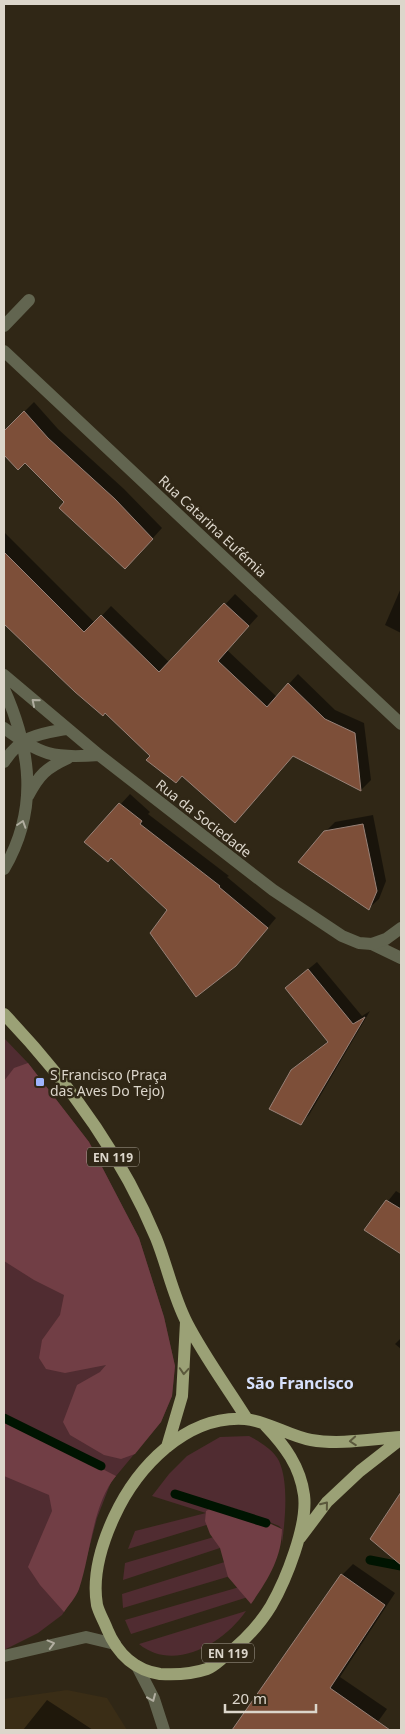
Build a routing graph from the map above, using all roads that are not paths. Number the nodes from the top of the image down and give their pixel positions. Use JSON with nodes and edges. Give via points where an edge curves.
{"nodes":[{"id":1,"x":29,"y":300,"type":"dead end"},
{"id":2,"x":4,"y":326,"type":"edge"},
{"id":3,"x":4,"y":351,"type":"edge"},
{"id":4,"x":4,"y":675,"type":"edge"},
{"id":5,"x":4,"y":689,"type":"edge"},
{"id":6,"x":401,"y":724,"type":"edge"},
{"id":7,"x":4,"y":728,"type":"edge"},
{"id":8,"x":66,"y":729,"type":"junction"},
{"id":9,"x":22,"y":741,"type":"junction"},
{"id":10,"x":99,"y":755,"type":"junction"},
{"id":11,"x":68,"y":758,"type":"junction"},
{"id":12,"x":4,"y":762,"type":"edge"},
{"id":13,"x":28,"y":796,"type":"junction"},
{"id":14,"x":4,"y":869,"type":"edge"},
{"id":15,"x":401,"y":928,"type":"edge"},
{"id":16,"x":372,"y":944,"type":"junction"},
{"id":17,"x":401,"y":958,"type":"edge"},
{"id":18,"x":4,"y":1014,"type":"edge"},
{"id":19,"x":186,"y":1322,"type":"junction"},
{"id":20,"x":247,"y":1419,"type":"junction"},
{"id":21,"x":265,"y":1425,"type":"junction"},
{"id":22,"x":401,"y":1438,"type":"edge"},
{"id":23,"x":167,"y":1446,"type":"junction"},
{"id":24,"x":295,"y":1544,"type":"junction"},
{"id":25,"x":115,"y":1644,"type":"junction"},
{"id":26,"x":4,"y":1656,"type":"edge"},
{"id":27,"x":138,"y":1666,"type":"junction"},
{"id":28,"x":164,"y":1730,"type":"edge"}],
"edges":[{"from":1,"to":2,"type":"street"},
{"from":3,"to":6,"type":"street","name":"Rua Catarina Eufémia"},
{"from":8,"to":4,"type":"street","name":"Rua da Sociedade","one_way":true},
{"from":5,"to":9,"type":"street"},
{"from":7,"to":9,"type":"street"},
{"from":8,"to":9,"type":"street","via":[[38,734]]},
{"from":8,"to":10,"type":"street","name":"Rua da Sociedade"},
{"from":9,"to":11,"type":"street","via":[[49,755]]},
{"from":9,"to":12,"type":"street"},
{"from":9,"to":13,"type":"street"},
{"from":10,"to":11,"type":"street"},
{"from":10,"to":16,"type":"street","name":"Rua da Sociedade","via":[[273,890],[342,936]]},
{"from":11,"to":13,"type":"street","via":[[50,766],[37,779]]},
{"from":14,"to":13,"type":"street","one_way":true,"via":[[16,841]]},
{"from":15,"to":16,"type":"street"},
{"from":16,"to":17,"type":"street","name":"Rua da Sociedade"},
{"from":18,"to":19,"type":"main road","number":"EN 119","via":[[55,1070],[83,1107],[123,1173],[155,1237]]},
{"from":19,"to":20,"type":"main road","number":"EN 119"},
{"from":19,"to":23,"type":"main road","number":"EN 119","one_way":true,"via":[[182,1396]]},
{"from":20,"to":21,"type":"main road","number":"EN 119"},
{"from":20,"to":23,"type":"main road","number":"EN 119","via":[[221,1420],[196,1428]]},
{"from":22,"to":21,"type":"main road","number":"EN 119","one_way":true,"via":[[347,1442],[310,1440]]},
{"from":21,"to":24,"type":"main road","number":"EN 119","via":[[286,1448],[298,1469],[304,1496],[301,1529]]},
{"from":24,"to":22,"type":"main road","number":"EN 119","one_way":true,"via":[[327,1502]]},
{"from":23,"to":25,"type":"main road","number":"EN 119","via":[[138,1477],[104,1538],[97,1572],[97,1605]]},
{"from":24,"to":27,"type":"main road","number":"EN 119","via":[[271,1606],[243,1643],[208,1669],[172,1675],[147,1672]]},
{"from":26,"to":25,"type":"street","one_way":true,"via":[[86,1637]]},
{"from":25,"to":27,"type":"main road","number":"EN 119","via":[[125,1659]]},
{"from":27,"to":28,"type":"street","one_way":true}]}
